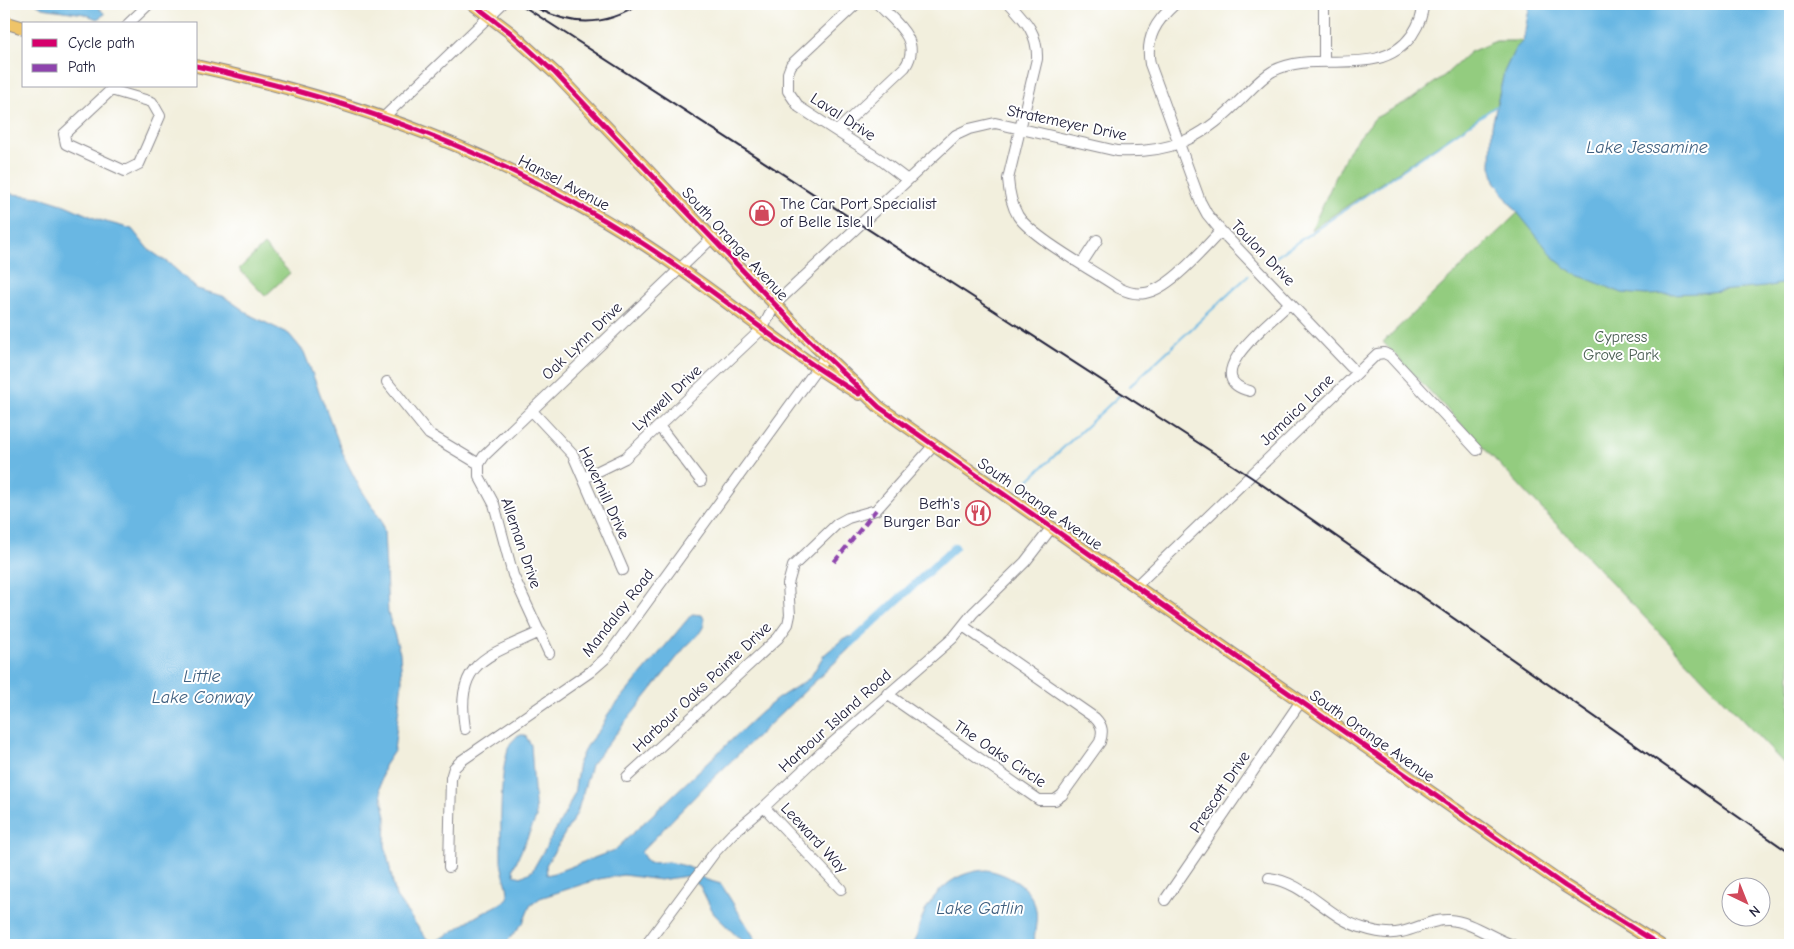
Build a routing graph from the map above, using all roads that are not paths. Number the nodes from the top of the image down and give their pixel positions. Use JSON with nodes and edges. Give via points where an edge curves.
{"nodes":[{"id":1,"x":149,"y":4,"type":"edge"},
{"id":2,"x":473,"y":4,"type":"edge"},
{"id":3,"x":502,"y":4,"type":"edge"},
{"id":4,"x":856,"y":4,"type":"edge"},
{"id":5,"x":878,"y":4,"type":"edge"},
{"id":6,"x":1010,"y":4,"type":"edge"},
{"id":7,"x":1175,"y":4,"type":"edge"},
{"id":8,"x":1324,"y":4,"type":"edge"},
{"id":9,"x":1424,"y":4,"type":"edge"},
{"id":10,"x":490,"y":16,"type":"junction"},
{"id":11,"x":4,"y":22,"type":"edge"},
{"id":12,"x":130,"y":22,"type":"edge"},
{"id":13,"x":22,"y":27,"type":"edge"},
{"id":14,"x":1324,"y":60,"type":"junction"},
{"id":15,"x":198,"y":66,"type":"edge"},
{"id":16,"x":111,"y":88,"type":"edge"},
{"id":17,"x":384,"y":117,"type":"junction"},
{"id":18,"x":1021,"y":128,"type":"junction"},
{"id":19,"x":837,"y":132,"type":"junction"},
{"id":20,"x":1179,"y":144,"type":"junction"},
{"id":21,"x":906,"y":179,"type":"junction"},
{"id":22,"x":1221,"y":231,"type":"junction"},
{"id":23,"x":712,"y":238,"type":"junction"},
{"id":24,"x":1097,"y":240,"type":"dead end"},
{"id":25,"x":1082,"y":263,"type":"junction"},
{"id":26,"x":680,"y":268,"type":"junction"},
{"id":27,"x":775,"y":304,"type":"junction"},
{"id":28,"x":1290,"y":304,"type":"junction"},
{"id":29,"x":763,"y":328,"type":"junction"},
{"id":30,"x":826,"y":356,"type":"junction"},
{"id":31,"x":1351,"y":367,"type":"dead end"},
{"id":32,"x":816,"y":369,"type":"junction"},
{"id":33,"x":387,"y":382,"type":"dead end"},
{"id":34,"x":1250,"y":391,"type":"dead end"},
{"id":35,"x":880,"y":407,"type":"junction"},
{"id":36,"x":532,"y":411,"type":"junction"},
{"id":37,"x":659,"y":426,"type":"junction"},
{"id":38,"x":934,"y":445,"type":"junction"},
{"id":39,"x":1477,"y":450,"type":"dead end"},
{"id":40,"x":479,"y":466,"type":"junction"},
{"id":41,"x":584,"y":478,"type":"junction"},
{"id":42,"x":701,"y":480,"type":"dead end"},
{"id":43,"x":1052,"y":527,"type":"junction"},
{"id":44,"x":623,"y":570,"type":"dead end"},
{"id":45,"x":1136,"y":586,"type":"junction"},
{"id":46,"x":963,"y":626,"type":"junction"},
{"id":47,"x":540,"y":632,"type":"junction"},
{"id":48,"x":549,"y":653,"type":"dead end"},
{"id":49,"x":887,"y":694,"type":"junction"},
{"id":50,"x":1301,"y":701,"type":"junction"},
{"id":51,"x":465,"y":729,"type":"dead end"},
{"id":52,"x":627,"y":777,"type":"dead end"},
{"id":53,"x":764,"y":807,"type":"junction"},
{"id":54,"x":449,"y":867,"type":"dead end"},
{"id":55,"x":1269,"y":878,"type":"dead end"},
{"id":56,"x":841,"y":889,"type":"dead end"},
{"id":57,"x":1165,"y":900,"type":"dead end"},
{"id":58,"x":646,"y":945,"type":"edge"},
{"id":59,"x":1513,"y":945,"type":"edge"},
{"id":60,"x":1660,"y":945,"type":"edge"}],
"edges":[{"from":1,"to":12,"type":"street"},
{"from":2,"to":10,"type":"main road","name":"South Orange Avenue"},
{"from":3,"to":10,"type":"street"},
{"from":4,"to":19,"type":"street","name":"Laval Drive","via":[[798,58],[788,73],[788,91],[793,101]]},
{"from":5,"to":19,"type":"street","via":[[909,38],[910,59]]},
{"from":6,"to":18,"type":"street","via":[[1032,30],[1037,49]]},
{"from":7,"to":20,"type":"street","name":"Toulon Drive","via":[[1153,28],[1147,52]]},
{"from":8,"to":14,"type":"street"},
{"from":9,"to":14,"type":"street","name":"Stratemeyer Drive","via":[[1415,31],[1392,54],[1373,60]]},
{"from":10,"to":17,"type":"street"},
{"from":10,"to":23,"type":"main road","name":"South Orange Avenue","via":[[555,73]]},
{"from":11,"to":13,"type":"main road"},
{"from":14,"to":20,"type":"street","name":"Stratemeyer Drive","via":[[1298,63],[1272,72],[1211,128]]},
{"from":15,"to":17,"type":"main road","name":"Hansel Avenue","via":[[284,86]]},
{"from":16,"to":16,"type":"street","via":[[64,134],[66,144],[125,171],[139,164],[160,116],[152,102]]},
{"from":17,"to":26,"type":"main road","name":"Hansel Avenue","via":[[491,159],[606,220]]},
{"from":18,"to":20,"type":"street","name":"Stratemeyer Drive","via":[[1117,151],[1136,152]]},
{"from":18,"to":21,"type":"street","name":"Stratemeyer Drive","via":[[995,123],[969,128],[944,144]]},
{"from":18,"to":25,"type":"street","via":[[1008,179],[1012,205],[1025,225]]},
{"from":19,"to":21,"type":"street","name":"Laval Drive"},
{"from":20,"to":22,"type":"street","name":"Toulon Drive","via":[[1206,214]]},
{"from":21,"to":27,"type":"street","name":"Stratemeyer Drive"},
{"from":22,"to":25,"type":"street","via":[[1166,283],[1143,294],[1119,288]]},
{"from":22,"to":28,"type":"street","name":"Toulon Drive"},
{"from":23,"to":26,"type":"street","name":"Oak Lynn Drive"},
{"from":23,"to":27,"type":"main road","name":"South Orange Avenue"},
{"from":24,"to":25,"type":"street"},
{"from":26,"to":29,"type":"main road","name":"Hansel Avenue"},
{"from":26,"to":36,"type":"street","name":"Oak Lynn Drive"},
{"from":27,"to":29,"type":"street","name":"Stratemeyer Drive"},
{"from":27,"to":30,"type":"main road","name":"South Orange Avenue"},
{"from":28,"to":31,"type":"street","name":"Toulon Drive"},
{"from":28,"to":34,"type":"street","via":[[1237,354],[1230,368],[1237,386]]},
{"from":29,"to":32,"type":"main road","name":"Hansel Avenue"},
{"from":29,"to":37,"type":"street","name":"Lynwell Drive"},
{"from":30,"to":32,"type":"street","name":"Mandalay Road"},
{"from":30,"to":35,"type":"main road","name":"South Orange Avenue"},
{"from":32,"to":35,"type":"main road","name":"Hansel Avenue"},
{"from":32,"to":54,"type":"street","name":"Mandalay Road","via":[[607,657],[454,768]]},
{"from":33,"to":40,"type":"street","via":[[429,434]]},
{"from":35,"to":38,"type":"main road","name":"South Orange Avenue"},
{"from":36,"to":40,"type":"street","name":"Oak Lynn Drive","via":[[484,456]]},
{"from":36,"to":41,"type":"street","name":"Haverhill Drive","via":[[573,455]]},
{"from":37,"to":41,"type":"street","name":"Lynwell Drive","via":[[625,458]]},
{"from":37,"to":42,"type":"street"},
{"from":38,"to":43,"type":"main road","name":"South Orange Avenue"},
{"from":38,"to":52,"type":"street","name":"Harbour Oaks Pointe Drive","via":[[876,510],[837,524],[806,552],[790,574],[790,615],[782,634]]},
{"from":39,"to":45,"type":"street","name":"Jamaica Lane","via":[[1390,356],[1377,354]]},
{"from":40,"to":47,"type":"street","name":"Alleman Drive","via":[[479,476],[494,504],[513,575]]},
{"from":41,"to":44,"type":"street","name":"Haverhill Drive"},
{"from":43,"to":45,"type":"main road","name":"South Orange Avenue"},
{"from":43,"to":46,"type":"street","name":"Harbour Island Road","via":[[1025,562]]},
{"from":45,"to":50,"type":"main road","name":"South Orange Avenue"},
{"from":46,"to":49,"type":"street","name":"Harbour Island Road"},
{"from":46,"to":49,"type":"street","name":"The Oaks Circle","via":[[1101,724],[1100,742],[1062,795],[1055,800],[1039,800]]},
{"from":47,"to":48,"type":"street","name":"Alleman Drive"},
{"from":47,"to":51,"type":"street","via":[[493,654],[472,670],[463,693]]},
{"from":49,"to":53,"type":"street","name":"Harbour Island Road"},
{"from":50,"to":57,"type":"street","name":"Prescott Drive"},
{"from":50,"to":60,"type":"main road","name":"South Orange Avenue","via":[[1565,886]]},
{"from":53,"to":56,"type":"street","name":"Leeward Way"},
{"from":53,"to":58,"type":"street","name":"Harbour Island Road","via":[[732,834]]},
{"from":55,"to":59,"type":"street","via":[[1284,880],[1331,913],[1360,927],[1382,933],[1400,932],[1436,920],[1452,920]]}]}
